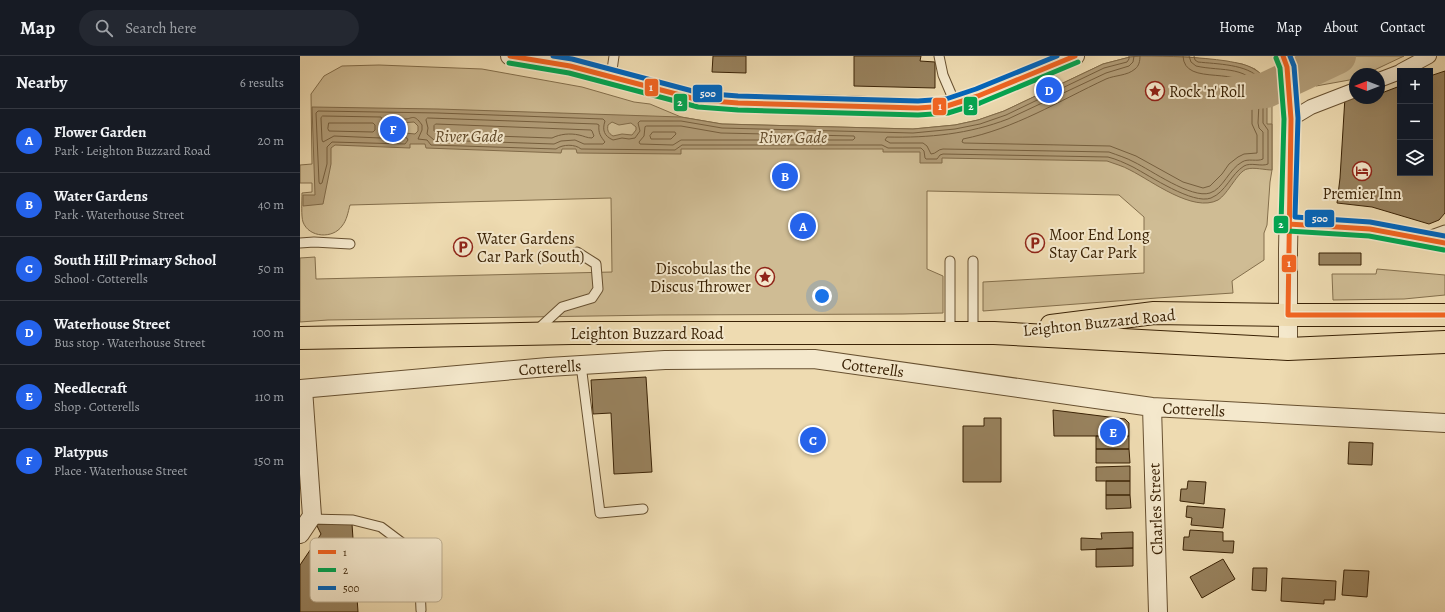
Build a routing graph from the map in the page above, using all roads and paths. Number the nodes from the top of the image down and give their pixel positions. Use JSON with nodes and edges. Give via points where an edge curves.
{"nodes":[{"id":1,"x":510,"y":56,"type":"edge"},
{"id":2,"x":614,"y":56,"type":"edge"},
{"id":3,"x":938,"y":56,"type":"edge"},
{"id":4,"x":1075,"y":56,"type":"edge"},
{"id":5,"x":1429,"y":56,"type":"edge"},
{"id":6,"x":1288,"y":60,"type":"edge"},
{"id":7,"x":1407,"y":68,"type":"edge"},
{"id":8,"x":1397,"y":73,"type":"edge"},
{"id":9,"x":611,"y":78,"type":"junction"},
{"id":10,"x":1385,"y":78,"type":"edge"},
{"id":11,"x":1349,"y":92,"type":"edge"},
{"id":12,"x":955,"y":103,"type":"junction"},
{"id":13,"x":1291,"y":119,"type":"junction"},
{"id":14,"x":1288,"y":224,"type":"junction"},
{"id":15,"x":1445,"y":230,"type":"edge"},
{"id":16,"x":1420,"y":239,"type":"junction"},
{"id":17,"x":300,"y":242,"type":"edge"},
{"id":18,"x":1445,"y":243,"type":"edge"},
{"id":19,"x":350,"y":244,"type":"dead end"},
{"id":20,"x":577,"y":252,"type":"dead end"},
{"id":21,"x":950,"y":261,"type":"dead end"},
{"id":22,"x":973,"y":261,"type":"dead end"},
{"id":23,"x":1288,"y":315,"type":"junction"},
{"id":24,"x":1445,"y":315,"type":"edge"},
{"id":25,"x":532,"y":333,"type":"junction"},
{"id":26,"x":950,"y":333,"type":"junction"},
{"id":27,"x":983,"y":333,"type":"junction"},
{"id":28,"x":300,"y":338,"type":"edge"},
{"id":29,"x":1445,"y":342,"type":"edge"},
{"id":30,"x":1288,"y":349,"type":"junction"},
{"id":31,"x":581,"y":365,"type":"junction"},
{"id":32,"x":301,"y":389,"type":"edge"},
{"id":33,"x":1152,"y":407,"type":"junction"},
{"id":34,"x":1445,"y":423,"type":"edge"},
{"id":35,"x":643,"y":509,"type":"dead end"},
{"id":36,"x":310,"y":519,"type":"junction"},
{"id":37,"x":300,"y":534,"type":"edge"},
{"id":38,"x":396,"y":538,"type":"edge"},
{"id":39,"x":421,"y":602,"type":"edge"},
{"id":40,"x":421,"y":610,"type":"dead end"},
{"id":41,"x":1158,"y":612,"type":"edge"}],
"edges":[{"from":1,"to":9,"type":"street","via":[[570,66]]},
{"from":2,"to":9,"type":"lane"},
{"from":3,"to":12,"type":"lane"},
{"from":4,"to":12,"type":"street"},
{"from":5,"to":7,"type":"street"},
{"from":6,"to":13,"type":"street"},
{"from":8,"to":10,"type":"street"},
{"from":9,"to":12,"type":"street","via":[[699,100],[738,103],[918,108]]},
{"from":11,"to":13,"type":"street","via":[[1311,107]]},
{"from":13,"to":14,"type":"street"},
{"from":14,"to":16,"type":"lane","via":[[1370,230]]},
{"from":14,"to":23,"type":"street"},
{"from":15,"to":16,"type":"lane"},
{"from":16,"to":18,"type":"lane"},
{"from":17,"to":19,"type":"lane"},
{"from":20,"to":25,"type":"lane","via":[[596,264],[598,289],[592,298],[562,307]]},
{"from":21,"to":26,"type":"lane"},
{"from":22,"to":27,"type":"lane"},
{"from":23,"to":24,"type":"main road","name":"Leighton Buzzard Road"},
{"from":23,"to":27,"type":"main road","name":"Leighton Buzzard Road","via":[[1154,313]]},
{"from":23,"to":30,"type":"street"},
{"from":25,"to":26,"type":"main road","name":"Leighton Buzzard Road"},
{"from":25,"to":28,"type":"main road","name":"Leighton Buzzard Road"},
{"from":26,"to":27,"type":"main road","name":"Leighton Buzzard Road"},
{"from":27,"to":30,"type":"main road","name":"Leighton Buzzard Road"},
{"from":29,"to":30,"type":"main road","name":"Leighton Buzzard Road"},
{"from":31,"to":32,"type":"street","name":"Cotterells"},
{"from":31,"to":33,"type":"street","name":"Cotterells","via":[[665,360],[814,359]]},
{"from":31,"to":35,"type":"lane","via":[[600,513]]},
{"from":32,"to":36,"type":"street","via":[[312,516]]},
{"from":33,"to":34,"type":"street","name":"Cotterells"},
{"from":33,"to":41,"type":"street","name":"Charles Street"},
{"from":36,"to":37,"type":"street"},
{"from":36,"to":38,"type":"lane","via":[[353,520],[381,527]]},
{"from":39,"to":40,"type":"lane"}]}
